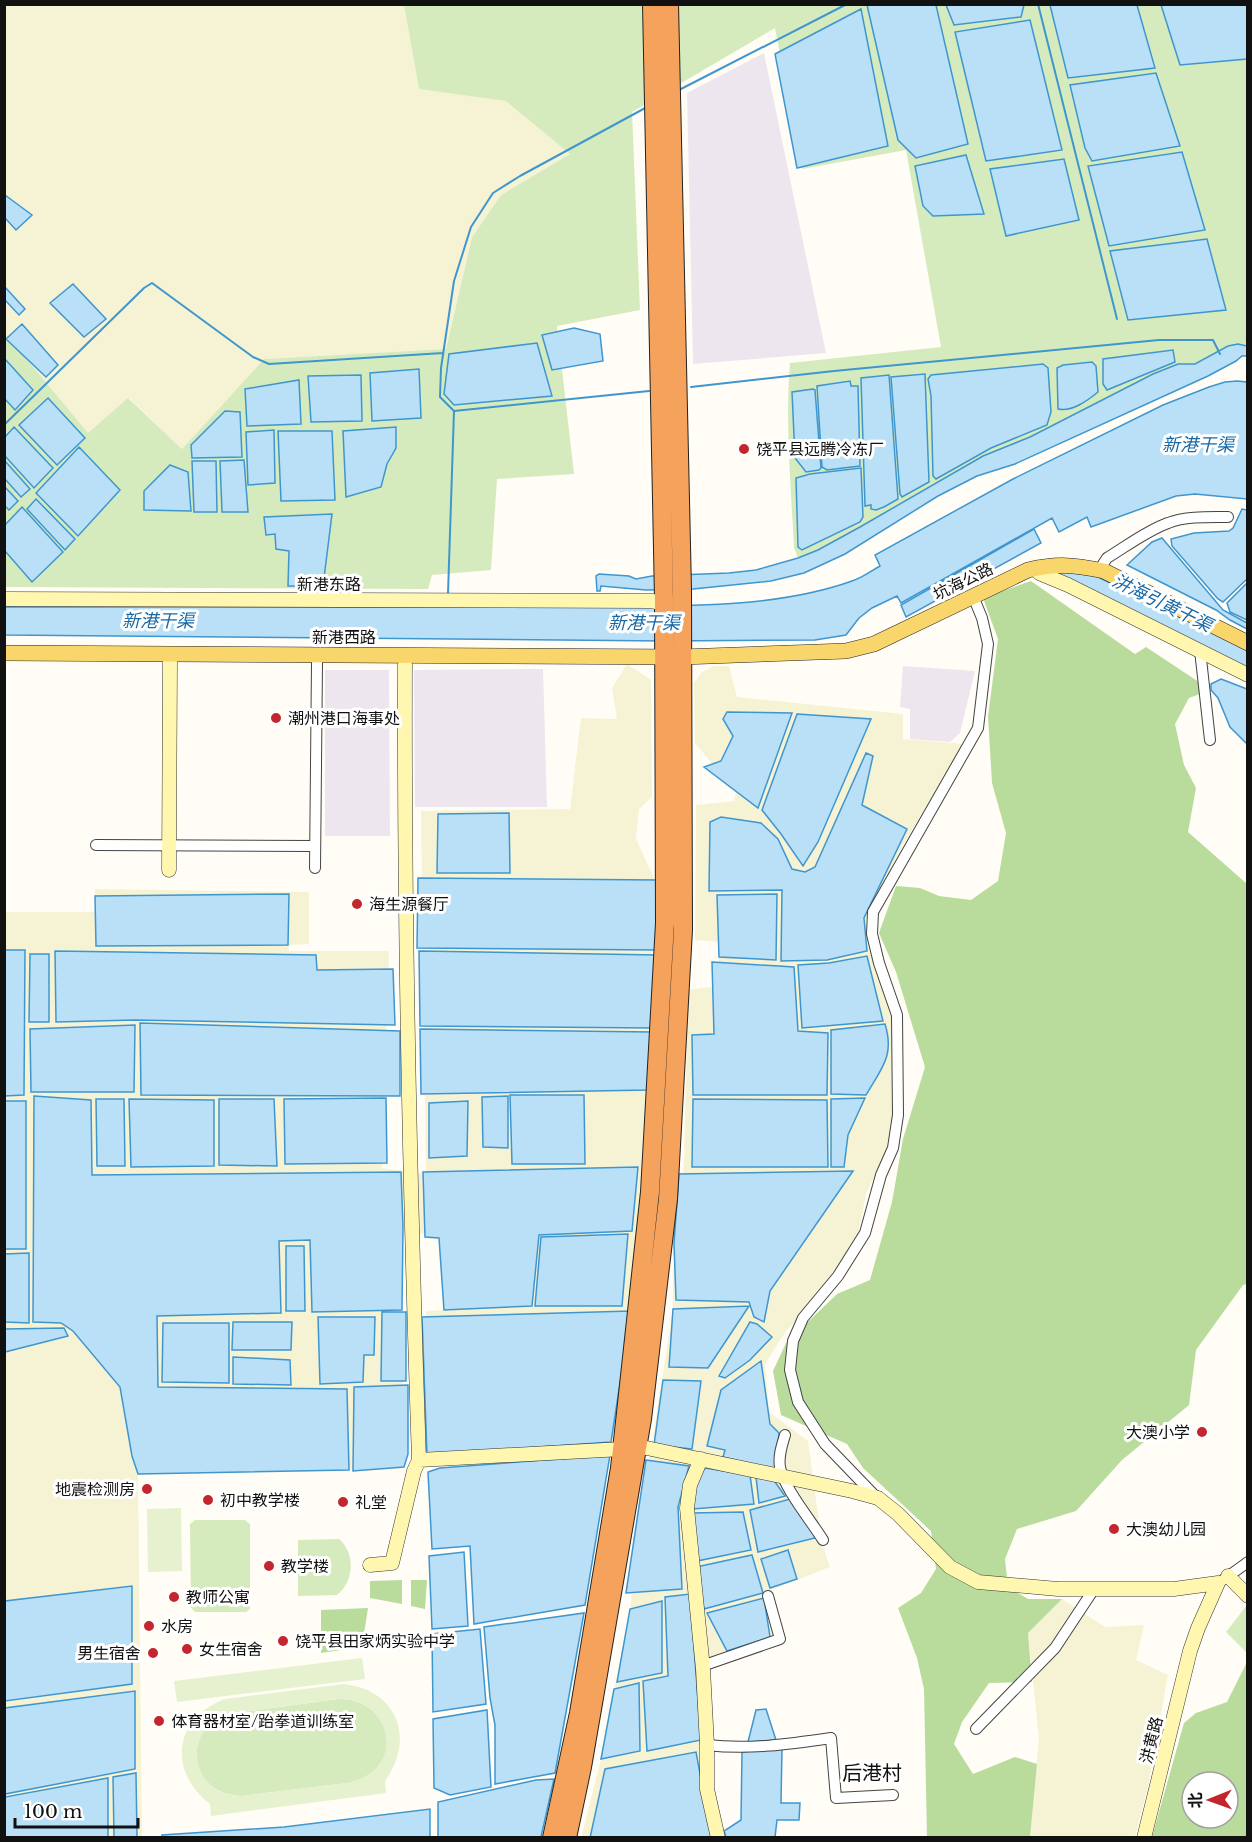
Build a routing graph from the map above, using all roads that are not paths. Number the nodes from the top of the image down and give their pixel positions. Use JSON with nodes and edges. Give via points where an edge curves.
{"nodes":[{"id":1,"x":652,"y":4,"type":"edge"},
{"id":2,"x":669,"y":4,"type":"edge"},
{"id":3,"x":668,"y":372,"type":"junction"},
{"id":4,"x":1228,"y":517,"type":"dead end"},
{"id":5,"x":1103,"y":564,"type":"dead end"},
{"id":6,"x":1039,"y":573,"type":"dead end"},
{"id":7,"x":667,"y":593,"type":"junction"},
{"id":8,"x":4,"y":600,"type":"edge"},
{"id":9,"x":975,"y":601,"type":"dead end"},
{"id":10,"x":1248,"y":643,"type":"edge"},
{"id":11,"x":1200,"y":650,"type":"junction"},
{"id":12,"x":673,"y":651,"type":"junction"},
{"id":13,"x":4,"y":653,"type":"edge"},
{"id":14,"x":170,"y":661,"type":"dead end"},
{"id":15,"x":317,"y":662,"type":"dead end"},
{"id":16,"x":405,"y":664,"type":"dead end"},
{"id":17,"x":1248,"y":675,"type":"edge"},
{"id":18,"x":1210,"y":740,"type":"dead end"},
{"id":19,"x":96,"y":845,"type":"dead end"},
{"id":20,"x":169,"y":845,"type":"junction"},
{"id":21,"x":315,"y":846,"type":"junction"},
{"id":22,"x":315,"y":868,"type":"dead end"},
{"id":23,"x":169,"y":870,"type":"dead end"},
{"id":24,"x":785,"y":1435,"type":"dead end"},
{"id":25,"x":629,"y":1448,"type":"junction"},
{"id":26,"x":701,"y":1459,"type":"junction"},
{"id":27,"x":419,"y":1461,"type":"junction"},
{"id":28,"x":626,"y":1469,"type":"junction"},
{"id":29,"x":782,"y":1477,"type":"junction"},
{"id":30,"x":878,"y":1498,"type":"junction"},
{"id":31,"x":824,"y":1540,"type":"dead end"},
{"id":32,"x":1248,"y":1562,"type":"edge"},
{"id":33,"x":370,"y":1565,"type":"dead end"},
{"id":34,"x":1223,"y":1580,"type":"junction"},
{"id":35,"x":1094,"y":1589,"type":"junction"},
{"id":36,"x":768,"y":1596,"type":"dead end"},
{"id":37,"x":1248,"y":1596,"type":"edge"},
{"id":38,"x":702,"y":1666,"type":"junction"},
{"id":39,"x":976,"y":1729,"type":"dead end"},
{"id":40,"x":707,"y":1745,"type":"junction"},
{"id":41,"x":893,"y":1795,"type":"dead end"},
{"id":42,"x":552,"y":1838,"type":"edge"},
{"id":43,"x":567,"y":1838,"type":"edge"},
{"id":44,"x":718,"y":1838,"type":"edge"},
{"id":45,"x":1144,"y":1838,"type":"edge"}],
"edges":[{"from":1,"to":3,"type":"highway"},
{"from":2,"to":3,"type":"highway"},
{"from":3,"to":7,"type":"highway"},
{"from":4,"to":5,"type":"street","via":[[1169,522],[1145,533]]},
{"from":6,"to":11,"type":"street"},
{"from":7,"to":8,"type":"street","name":"新港东路"},
{"from":7,"to":12,"type":"highway"},
{"from":9,"to":30,"type":"street","via":[[988,644],[978,728],[873,912],[872,934],[897,1015],[898,1115],[893,1148],[865,1233],[838,1276],[803,1318],[793,1341],[790,1370],[798,1402],[825,1444]]},
{"from":10,"to":12,"type":"main road","name":"坑海公路","via":[[1104,571],[1053,564],[1028,570],[874,644],[846,651]]},
{"from":11,"to":17,"type":"street"},
{"from":11,"to":18,"type":"street"},
{"from":12,"to":13,"type":"main road","name":"新港西路"},
{"from":12,"to":25,"type":"highway","via":[[665,923],[650,1192]]},
{"from":14,"to":20,"type":"street"},
{"from":15,"to":21,"type":"street"},
{"from":16,"to":27,"type":"street","via":[[407,1054]]},
{"from":19,"to":20,"type":"street"},
{"from":20,"to":21,"type":"street"},
{"from":20,"to":23,"type":"street"},
{"from":21,"to":22,"type":"street"},
{"from":24,"to":29,"type":"street","via":[[780,1449]]},
{"from":25,"to":26,"type":"street"},
{"from":25,"to":27,"type":"street"},
{"from":25,"to":28,"type":"highway"},
{"from":26,"to":29,"type":"street"},
{"from":26,"to":38,"type":"street","via":[[690,1485],[687,1508]]},
{"from":27,"to":33,"type":"street","via":[[392,1563]]},
{"from":28,"to":42,"type":"highway"},
{"from":28,"to":43,"type":"highway","via":[[582,1767]]},
{"from":29,"to":30,"type":"street"},
{"from":29,"to":31,"type":"street"},
{"from":30,"to":35,"type":"street","via":[[950,1567],[978,1582]]},
{"from":32,"to":34,"type":"street"},
{"from":34,"to":35,"type":"street","via":[[1174,1589]]},
{"from":34,"to":37,"type":"street"},
{"from":34,"to":45,"type":"street","name":"汫黄路","via":[[1190,1651]]},
{"from":35,"to":39,"type":"street","via":[[1055,1648]]},
{"from":36,"to":38,"type":"street","via":[[780,1639]]},
{"from":38,"to":40,"type":"street"},
{"from":40,"to":41,"type":"street","via":[[786,1745],[831,1738],[836,1798]]},
{"from":40,"to":44,"type":"street","via":[[707,1789]]}]}
